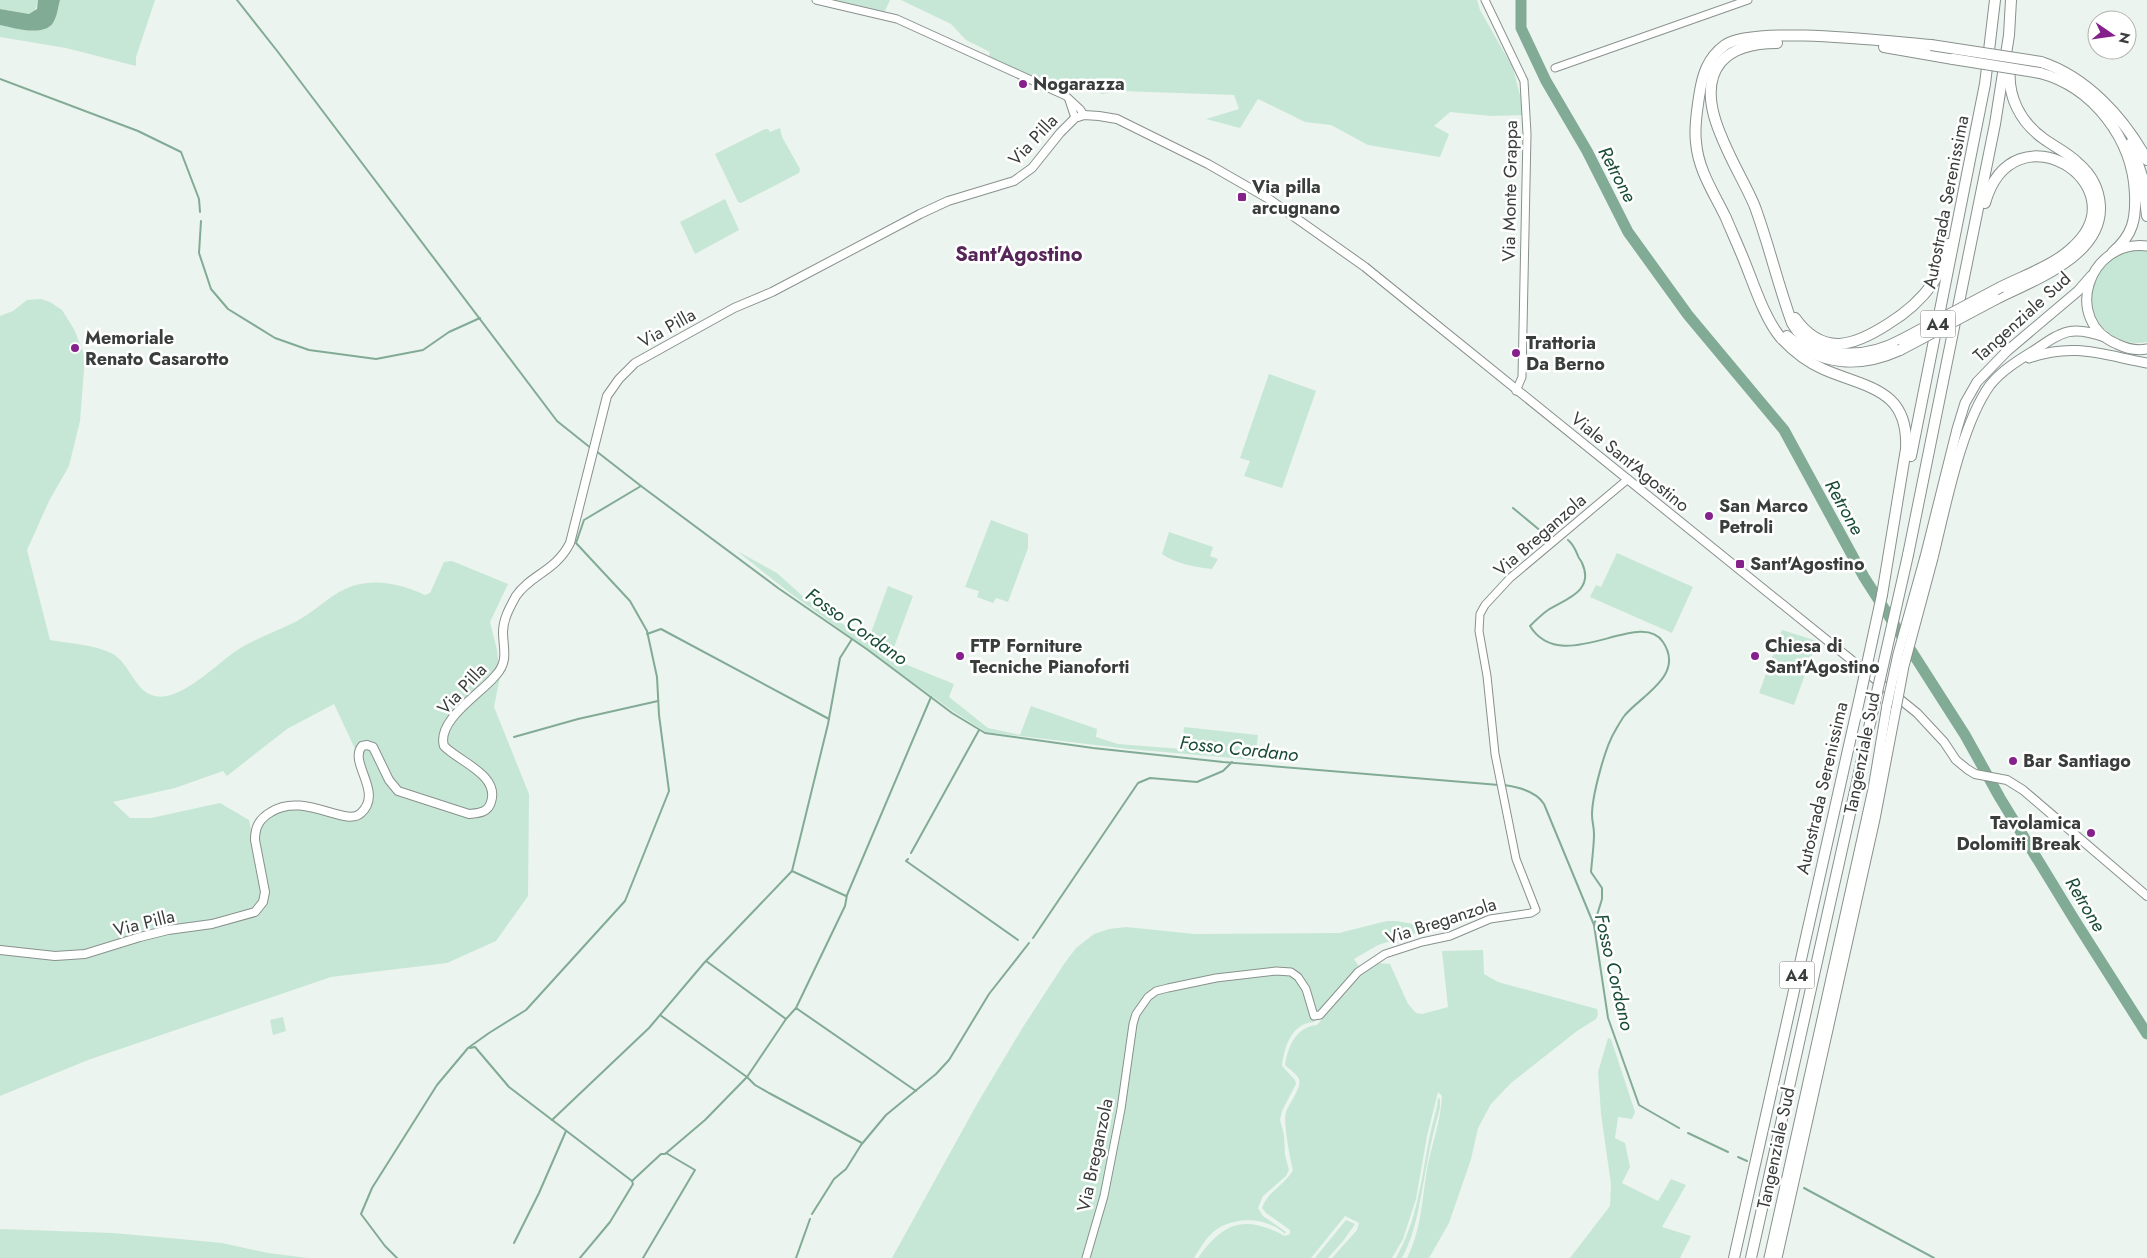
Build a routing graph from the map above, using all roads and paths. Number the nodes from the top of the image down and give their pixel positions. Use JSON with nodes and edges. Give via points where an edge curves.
{"nodes":[{"id":1,"x":816,"y":0,"type":"edge"},
{"id":2,"x":1485,"y":0,"type":"edge"},
{"id":3,"x":1748,"y":0,"type":"edge"},
{"id":4,"x":1995,"y":0,"type":"edge"},
{"id":5,"x":2011,"y":0,"type":"edge"},
{"id":6,"x":2016,"y":0,"type":"edge"},
{"id":7,"x":2040,"y":67,"type":"junction"},
{"id":8,"x":1555,"y":68,"type":"dead end"},
{"id":9,"x":1066,"y":96,"type":"junction"},
{"id":10,"x":1983,"y":96,"type":"junction"},
{"id":11,"x":1084,"y":115,"type":"junction"},
{"id":12,"x":1075,"y":118,"type":"junction"},
{"id":13,"x":2117,"y":118,"type":"junction"},
{"id":14,"x":2147,"y":160,"type":"edge"},
{"id":15,"x":2147,"y":216,"type":"edge"},
{"id":16,"x":2147,"y":246,"type":"edge"},
{"id":17,"x":2113,"y":252,"type":"junction"},
{"id":18,"x":2091,"y":276,"type":"junction"},
{"id":19,"x":1780,"y":288,"type":"junction"},
{"id":20,"x":1766,"y":313,"type":"junction"},
{"id":21,"x":2105,"y":337,"type":"junction"},
{"id":22,"x":1900,"y":345,"type":"junction"},
{"id":23,"x":2147,"y":349,"type":"edge"},
{"id":24,"x":2017,"y":362,"type":"junction"},
{"id":25,"x":2147,"y":363,"type":"edge"},
{"id":26,"x":1943,"y":387,"type":"junction"},
{"id":27,"x":1516,"y":391,"type":"junction"},
{"id":28,"x":1628,"y":479,"type":"junction"},
{"id":29,"x":1929,"y":558,"type":"junction"},
{"id":30,"x":1882,"y":594,"type":"junction"},
{"id":31,"x":2147,"y":896,"type":"edge"},
{"id":32,"x":0,"y":950,"type":"edge"},
{"id":33,"x":1086,"y":1258,"type":"edge"},
{"id":34,"x":1734,"y":1258,"type":"edge"},
{"id":35,"x":1751,"y":1258,"type":"edge"},
{"id":36,"x":1769,"y":1258,"type":"edge"},
{"id":37,"x":1777,"y":1258,"type":"edge"}],
"edges":[{"from":1,"to":9,"type":"street","via":[[897,19]]},
{"from":2,"to":27,"type":"street","name":"Via Monte Grappa","via":[[1524,81],[1527,134],[1522,378]]},
{"from":3,"to":8,"type":"street"},
{"from":4,"to":10,"type":"highway","name":"Autostrada Serenissima","number":"A4"},
{"from":5,"to":26,"type":"highway","name":"Autostrada Serenissima","number":"A4","via":[[1995,124]]},
{"from":6,"to":22,"type":"highway","bridge":true,"via":[[2009,77],[2013,98],[2032,129],[2073,158],[2090,176],[2098,196],[2099,217],[2090,240],[2075,257]]},
{"from":7,"to":13,"type":"highway","via":[[2066,72],[2084,84]]},
{"from":7,"to":17,"type":"highway","via":[[2092,102],[2113,127],[2124,148],[2135,190],[2135,220],[2125,240]]},
{"from":7,"to":19,"type":"highway","bridge":true,"via":[[1953,59],[1882,46],[1793,42],[1746,46],[1731,53],[1713,77],[1711,89],[1716,121],[1755,207]]},
{"from":7,"to":20,"type":"highway","bridge":true,"via":[[1931,45],[1843,37],[1740,38],[1726,45],[1710,60],[1702,77],[1696,141],[1700,166]]},
{"from":9,"to":11,"type":"street"},
{"from":9,"to":12,"type":"street"},
{"from":10,"to":19,"type":"highway","via":[[1943,261],[1934,282],[1917,302],[1862,340],[1836,344],[1820,340],[1802,327]]},
{"from":10,"to":30,"type":"highway","name":"Autostrada Serenissima","number":"A4"},
{"from":11,"to":12,"type":"main road","name":"Viale Sant'Agostino"},
{"from":11,"to":27,"type":"main road","name":"Viale Sant'Agostino","via":[[1117,119],[1208,164],[1284,209],[1365,267]]},
{"from":12,"to":32,"type":"main road","name":"Via Pilla","via":[[1024,176],[948,201],[920,214],[772,292],[734,308],[635,363],[619,378],[607,396],[566,552],[518,594],[507,611],[503,664],[497,675],[452,719],[444,732],[444,746],[484,776],[488,783],[492,798],[486,811],[469,814],[398,791],[373,748],[362,746],[358,758],[369,789],[368,804],[358,816],[346,817],[296,804],[273,810],[257,825],[255,840],[265,892],[263,902],[255,912],[212,924],[168,930],[85,954],[55,956]]},
{"from":13,"to":14,"type":"highway"},
{"from":13,"to":15,"type":"highway","via":[[2134,149]]},
{"from":16,"to":17,"type":"highway","via":[[2138,245]]},
{"from":17,"to":18,"type":"highway","name":"Tangenziale Sud"},
{"from":18,"to":21,"type":"highway","via":[[2087,305],[2092,321]]},
{"from":18,"to":29,"type":"highway","name":"Tangenziale Sud","via":[[1976,382],[1957,429]]},
{"from":19,"to":22,"type":"highway","via":[[1796,330],[1810,343],[1838,353],[1864,353]]},
{"from":20,"to":22,"type":"highway","via":[[1794,342],[1820,357],[1861,361],[1884,357]]},
{"from":20,"to":30,"type":"highway","via":[[1780,336],[1798,354],[1824,370],[1881,391],[1895,404],[1902,418],[1906,449]]},
{"from":21,"to":23,"type":"highway","via":[[2127,349]]},
{"from":21,"to":24,"type":"highway","name":"Tangenziale Sud","via":[[2074,330],[2062,332]]},
{"from":22,"to":26,"type":"highway","bridge":true,"via":[[2001,286],[2068,252],[2086,232],[2091,216],[2090,192],[2083,178],[2067,165],[2043,157],[2027,157],[2009,164],[1994,180],[1983,209],[1966,296]]},
{"from":24,"to":25,"type":"highway","via":[[2064,349]]},
{"from":24,"to":29,"type":"highway","name":"Tangenziale Sud","via":[[1991,384],[1974,414]]},
{"from":26,"to":35,"type":"highway","name":"Autostrada Serenissima","number":"A4","bridge":true},
{"from":27,"to":28,"type":"main road","name":"Viale Sant'Agostino"},
{"from":28,"to":31,"type":"main road","name":"Viale Sant'Agostino","via":[[1917,713],[1966,770],[2006,780],[2030,796]]},
{"from":28,"to":33,"type":"street","name":"Via Breganzola","via":[[1510,578],[1482,609],[1479,631],[1495,754],[1519,869],[1536,910],[1490,919],[1450,936],[1385,954],[1358,972],[1320,1016],[1314,1016],[1306,989],[1298,977],[1292,972],[1276,970],[1168,988],[1148,997],[1133,1024],[1104,1196]]},
{"from":29,"to":36,"type":"highway","name":"Tangenziale Sud","bridge":true,"via":[[1898,654],[1873,789]]},
{"from":29,"to":37,"type":"highway","name":"Tangenziale Sud","bridge":true,"via":[[1904,666],[1875,819]]},
{"from":30,"to":34,"type":"highway","name":"Autostrada Serenissima","number":"A4","bridge":true}]}
